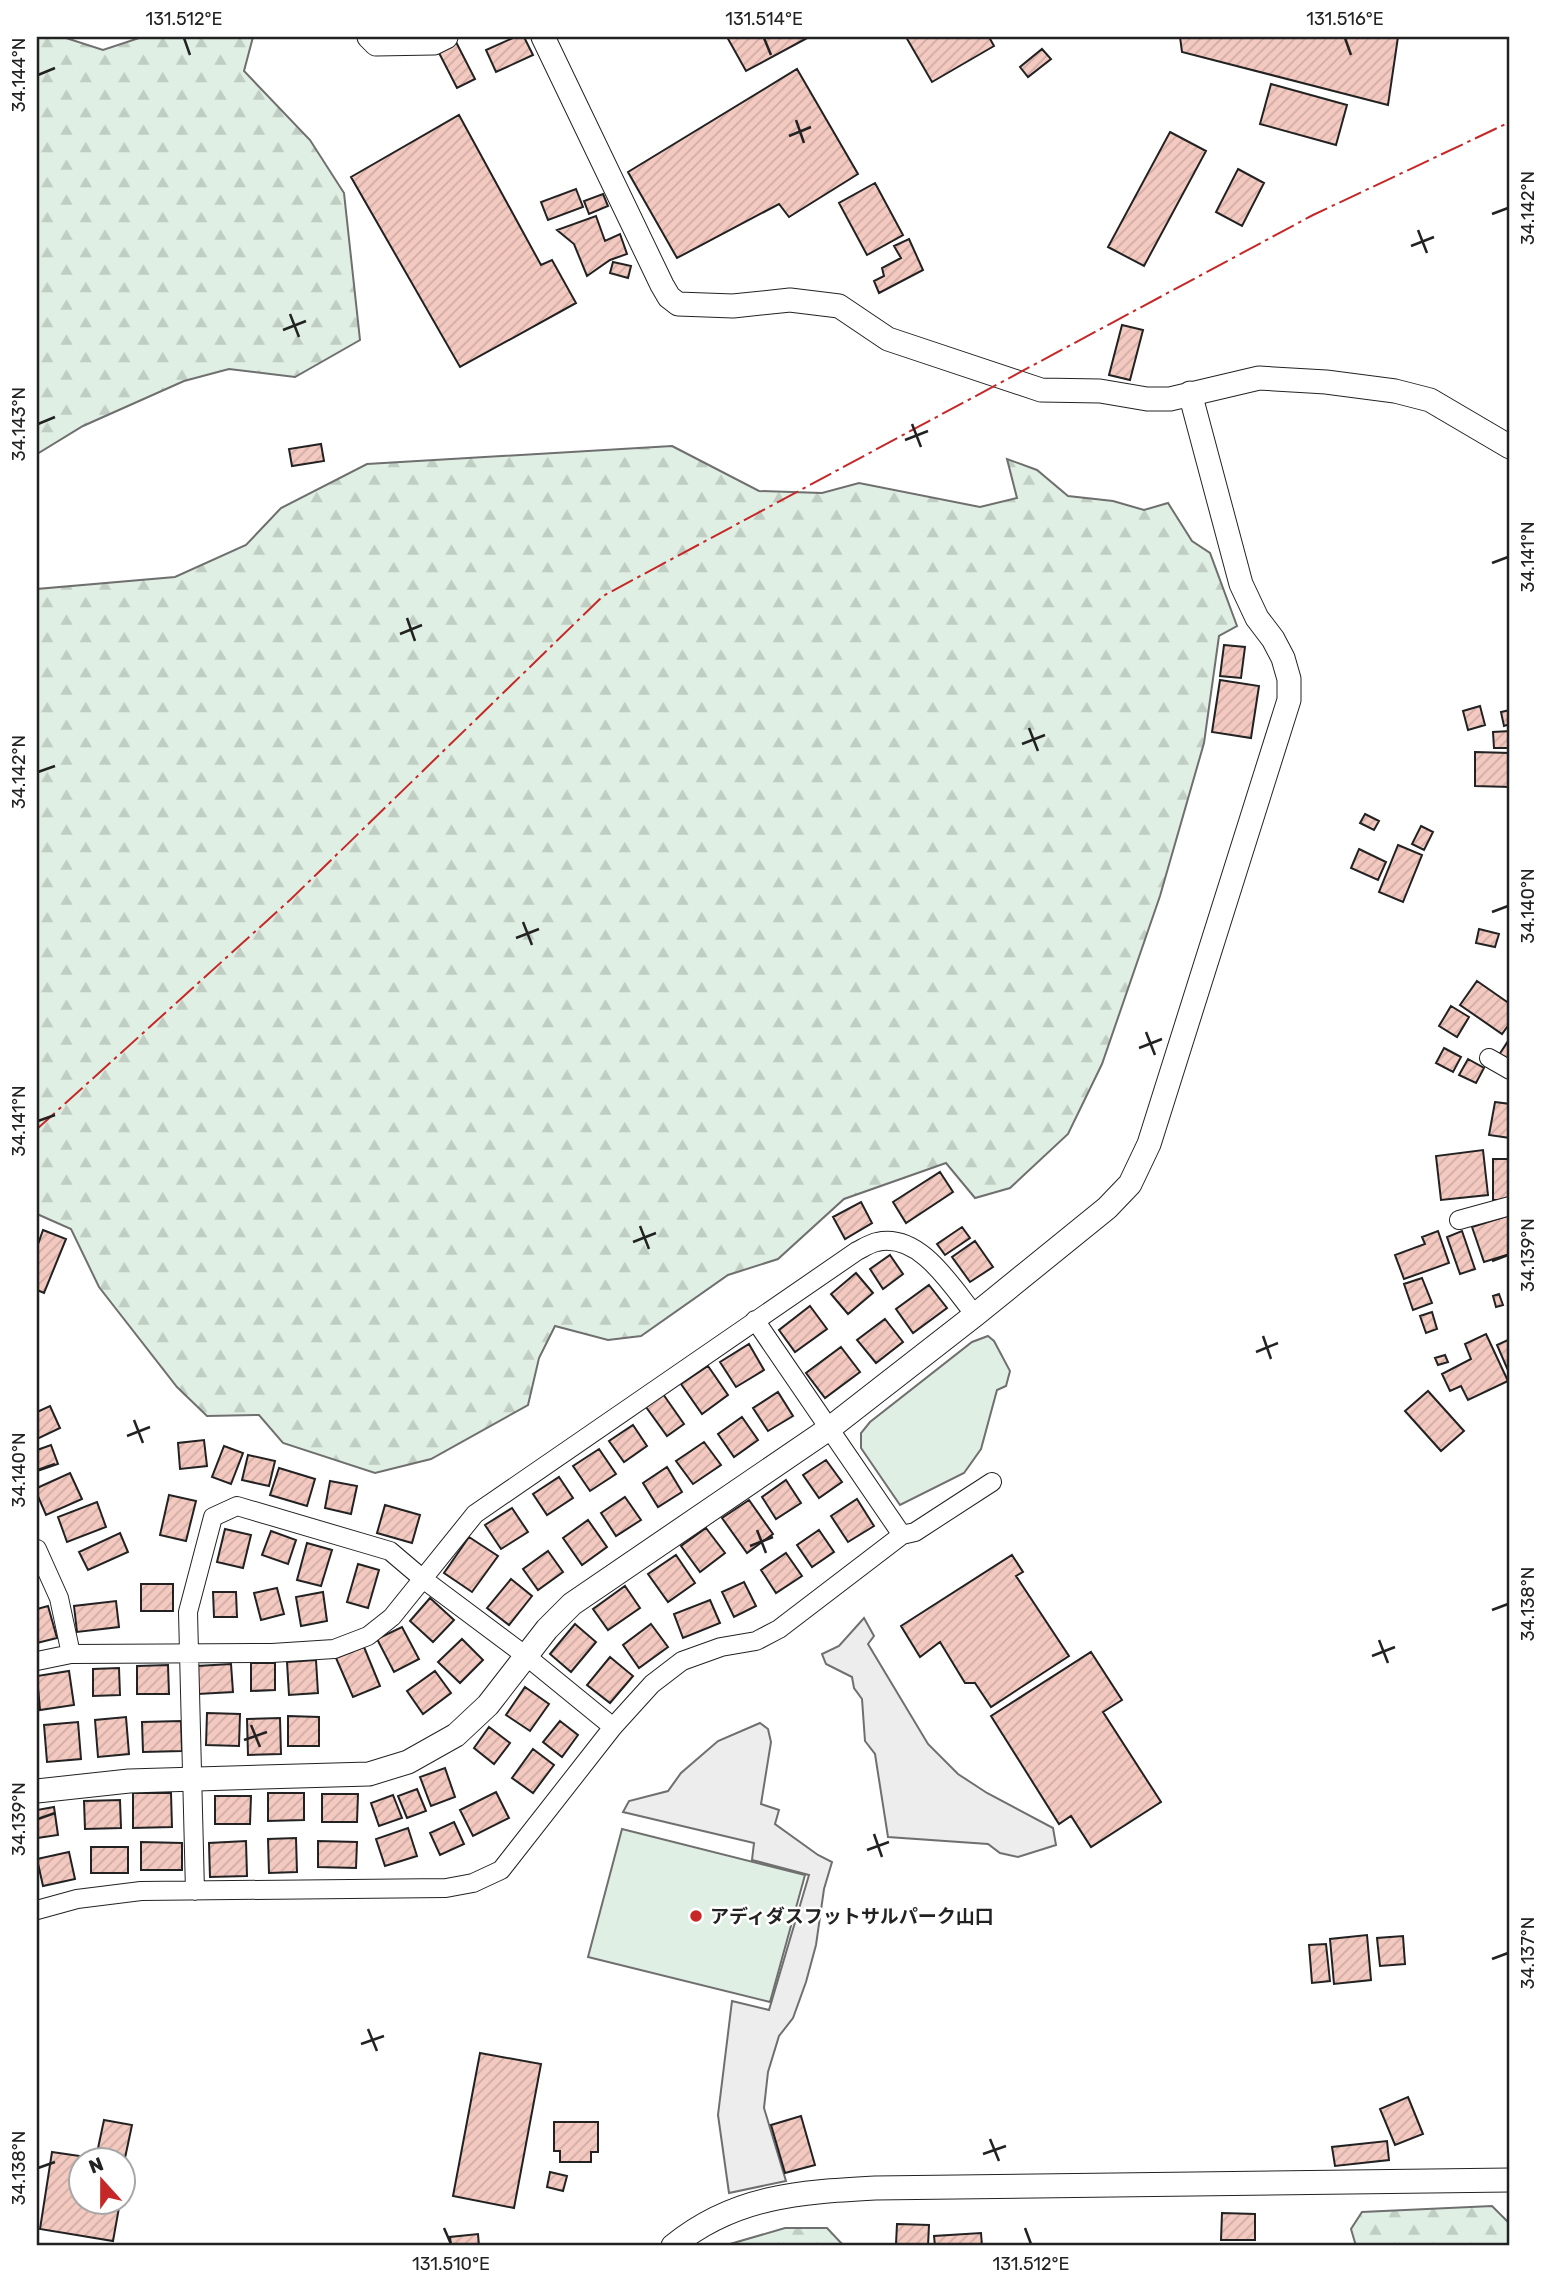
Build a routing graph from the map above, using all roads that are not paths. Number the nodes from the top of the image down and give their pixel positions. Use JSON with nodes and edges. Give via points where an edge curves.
{"nodes":[{"id":1,"x":369,"y":37,"type":"edge"},
{"id":2,"x":446,"y":37,"type":"edge"},
{"id":3,"x":543,"y":37,"type":"edge"},
{"id":4,"x":1190,"y":393,"type":"junction"},
{"id":5,"x":1510,"y":447,"type":"edge"},
{"id":6,"x":1489,"y":1058,"type":"dead end"},
{"id":7,"x":1510,"y":1070,"type":"edge"},
{"id":8,"x":1510,"y":1206,"type":"edge"},
{"id":9,"x":1459,"y":1220,"type":"dead end"},
{"id":10,"x":975,"y":1315,"type":"junction"},
{"id":11,"x":755,"y":1320,"type":"junction"},
{"id":12,"x":830,"y":1428,"type":"junction"},
{"id":13,"x":992,"y":1482,"type":"dead end"},
{"id":14,"x":902,"y":1535,"type":"junction"},
{"id":15,"x":37,"y":1549,"type":"edge"},
{"id":16,"x":423,"y":1579,"type":"junction"},
{"id":17,"x":188,"y":1652,"type":"junction"},
{"id":18,"x":71,"y":1654,"type":"junction"},
{"id":19,"x":526,"y":1656,"type":"junction"},
{"id":20,"x":37,"y":1661,"type":"edge"},
{"id":21,"x":613,"y":1727,"type":"junction"},
{"id":22,"x":191,"y":1779,"type":"junction"},
{"id":23,"x":37,"y":1791,"type":"edge"},
{"id":24,"x":195,"y":1891,"type":"junction"},
{"id":25,"x":37,"y":1910,"type":"edge"},
{"id":26,"x":1510,"y":2179,"type":"edge"},
{"id":27,"x":673,"y":2246,"type":"edge"}],
"edges":[{"from":1,"to":2,"type":"street","via":[[376,44],[434,43]]},
{"from":3,"to":4,"type":"street","via":[[662,285],[678,304],[733,306],[790,300],[839,306],[888,339],[1041,390],[1100,391],[1147,399]]},
{"from":4,"to":5,"type":"street","via":[[1259,379],[1395,391],[1430,400]]},
{"from":4,"to":10,"type":"street","via":[[1241,584],[1283,658],[1289,700],[1149,1144],[1129,1184],[1107,1208]]},
{"from":6,"to":7,"type":"street"},
{"from":8,"to":9,"type":"street"},
{"from":10,"to":11,"type":"street","via":[[925,1255],[901,1242],[878,1241]]},
{"from":10,"to":12,"type":"street"},
{"from":11,"to":12,"type":"street"},
{"from":11,"to":16,"type":"street","via":[[475,1514]]},
{"from":12,"to":14,"type":"street"},
{"from":12,"to":19,"type":"street","via":[[572,1604]]},
{"from":13,"to":14,"type":"street","via":[[915,1532]]},
{"from":14,"to":21,"type":"street","via":[[779,1629],[756,1641],[682,1661],[652,1684]]},
{"from":15,"to":18,"type":"street","via":[[59,1598]]},
{"from":16,"to":17,"type":"street","via":[[392,1617],[368,1636],[334,1649]]},
{"from":16,"to":17,"type":"street","via":[[390,1551],[237,1506],[213,1517],[188,1612]]},
{"from":16,"to":19,"type":"street"},
{"from":17,"to":18,"type":"street"},
{"from":17,"to":22,"type":"street"},
{"from":18,"to":20,"type":"street"},
{"from":19,"to":21,"type":"street"},
{"from":19,"to":22,"type":"street","via":[[488,1705],[456,1735],[408,1762],[369,1774]]},
{"from":21,"to":24,"type":"street","via":[[501,1870],[473,1883],[446,1888]]},
{"from":22,"to":23,"type":"street"},
{"from":22,"to":24,"type":"street"},
{"from":24,"to":25,"type":"street","via":[[141,1891],[77,1899]]},
{"from":26,"to":27,"type":"street","via":[[804,2192],[760,2201],[718,2217]]}]}
